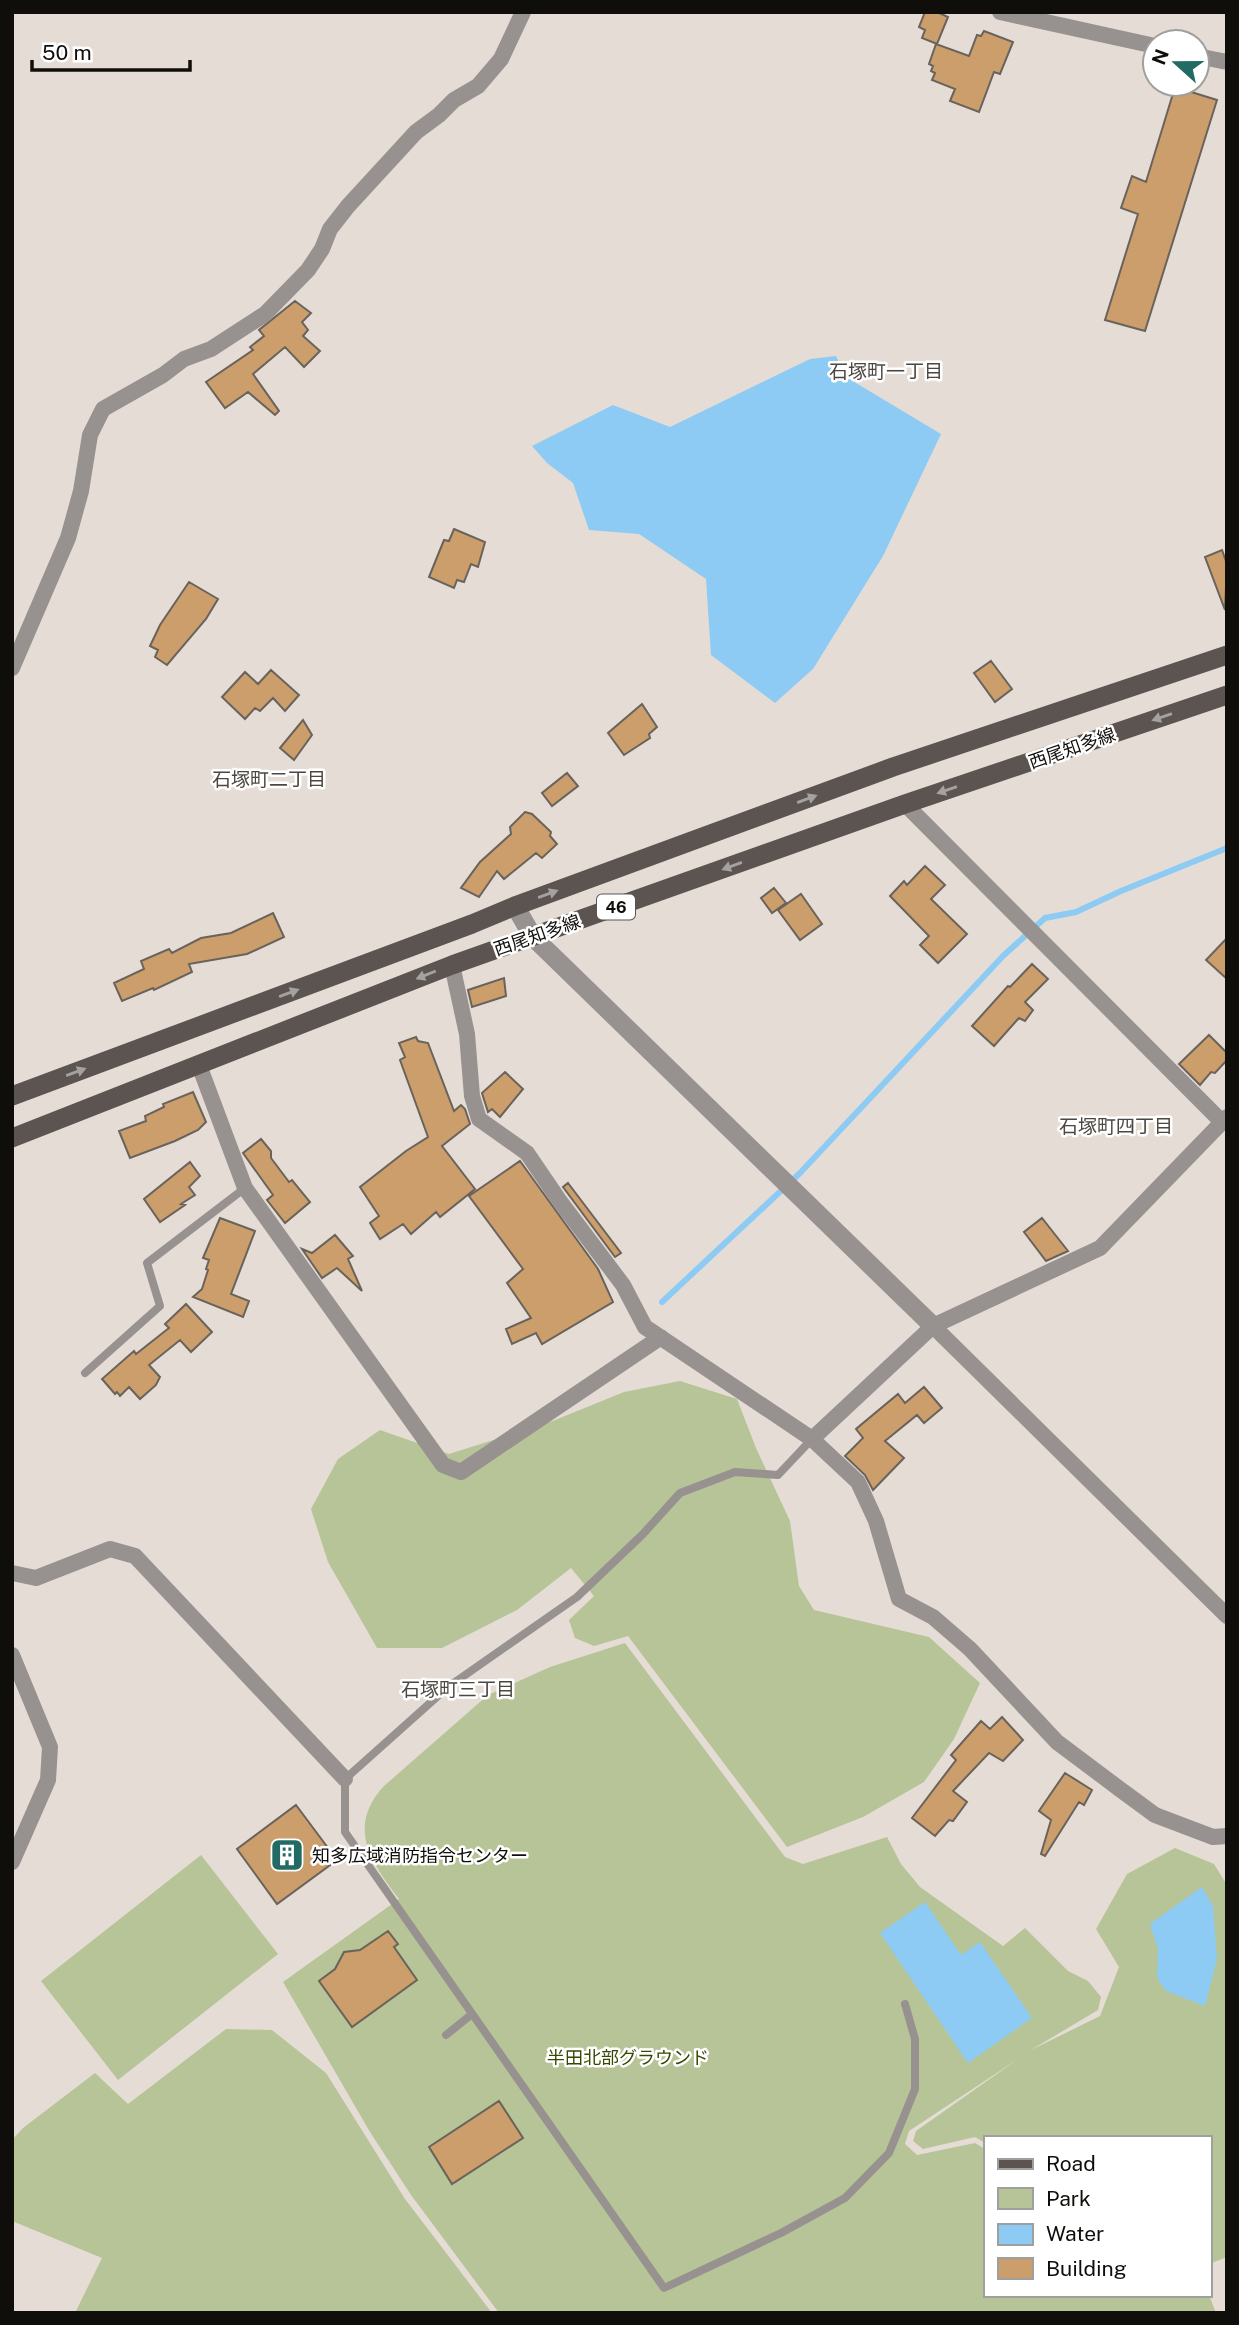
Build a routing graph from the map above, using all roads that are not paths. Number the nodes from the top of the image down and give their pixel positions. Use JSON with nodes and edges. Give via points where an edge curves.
{"nodes":[{"id":1,"x":523,"y":12,"type":"edge"},
{"id":2,"x":1000,"y":12,"type":"edge"},
{"id":3,"x":1141,"y":43,"type":"edge"},
{"id":4,"x":1227,"y":655,"type":"edge"},
{"id":5,"x":12,"y":668,"type":"edge"},
{"id":6,"x":1227,"y":695,"type":"edge"},
{"id":7,"x":905,"y":804,"type":"junction"},
{"id":8,"x":514,"y":905,"type":"junction"},
{"id":9,"x":534,"y":937,"type":"junction"},
{"id":10,"x":452,"y":965,"type":"junction"},
{"id":11,"x":199,"y":1065,"type":"junction"},
{"id":12,"x":12,"y":1096,"type":"edge"},
{"id":13,"x":1224,"y":1119,"type":"edge"},
{"id":14,"x":12,"y":1138,"type":"edge"},
{"id":15,"x":245,"y":1188,"type":"junction"},
{"id":16,"x":933,"y":1326,"type":"junction"},
{"id":17,"x":661,"y":1337,"type":"junction"},
{"id":18,"x":85,"y":1373,"type":"dead end"},
{"id":19,"x":812,"y":1439,"type":"junction"},
{"id":20,"x":12,"y":1573,"type":"edge"},
{"id":21,"x":1227,"y":1616,"type":"edge"},
{"id":22,"x":12,"y":1655,"type":"edge"},
{"id":23,"x":345,"y":1779,"type":"junction"},
{"id":24,"x":1227,"y":1836,"type":"edge"},
{"id":25,"x":12,"y":1862,"type":"edge"},
{"id":26,"x":905,"y":2004,"type":"dead end"},
{"id":27,"x":472,"y":2014,"type":"junction"},
{"id":28,"x":446,"y":2035,"type":"dead end"}],
"edges":[{"from":1,"to":5,"type":"street","via":[[501,59],[478,86],[416,132],[348,206],[308,270],[265,314],[103,409],[90,435],[68,538]]},
{"from":2,"to":3,"type":"street"},
{"from":8,"to":4,"type":"main road","name":"西尾知多線","number":"46","one_way":true,"via":[[893,767]]},
{"from":6,"to":7,"type":"main road","name":"西尾知多線","number":"46","one_way":true},
{"from":7,"to":9,"type":"main road","name":"西尾知多線","number":"46","one_way":true},
{"from":7,"to":13,"type":"street"},
{"from":8,"to":9,"type":"street"},
{"from":12,"to":8,"type":"main road","name":"西尾知多線","number":"46","one_way":true,"via":[[472,925]]},
{"from":9,"to":10,"type":"main road","name":"西尾知多線","number":"46"},
{"from":9,"to":16,"type":"street"},
{"from":10,"to":11,"type":"main road","name":"西尾知多線","number":"46","one_way":true},
{"from":10,"to":17,"type":"street","via":[[479,1119],[527,1153],[623,1285],[645,1327]]},
{"from":11,"to":14,"type":"main road","name":"西尾知多線","number":"46"},
{"from":11,"to":15,"type":"street"},
{"from":13,"to":16,"type":"street","via":[[1100,1248]]},
{"from":15,"to":17,"type":"street","via":[[443,1465],[461,1472]]},
{"from":15,"to":18,"type":"lane","via":[[147,1263],[160,1306]]},
{"from":16,"to":19,"type":"street"},
{"from":16,"to":21,"type":"street"},
{"from":17,"to":19,"type":"street"},
{"from":19,"to":23,"type":"lane","via":[[778,1475],[735,1472],[680,1493],[577,1597],[448,1687]]},
{"from":19,"to":24,"type":"street","via":[[858,1482],[876,1521],[900,1599],[933,1616],[1057,1742],[1143,1807],[1213,1837]]},
{"from":20,"to":23,"type":"street","via":[[36,1578],[110,1549],[135,1556]]},
{"from":22,"to":25,"type":"street","via":[[50,1747],[48,1780]]},
{"from":23,"to":27,"type":"lane","via":[[345,1832]]},
{"from":26,"to":27,"type":"lane","via":[[915,2039],[915,2089],[889,2153],[845,2198],[664,2288]]},
{"from":27,"to":28,"type":"lane"}]}
